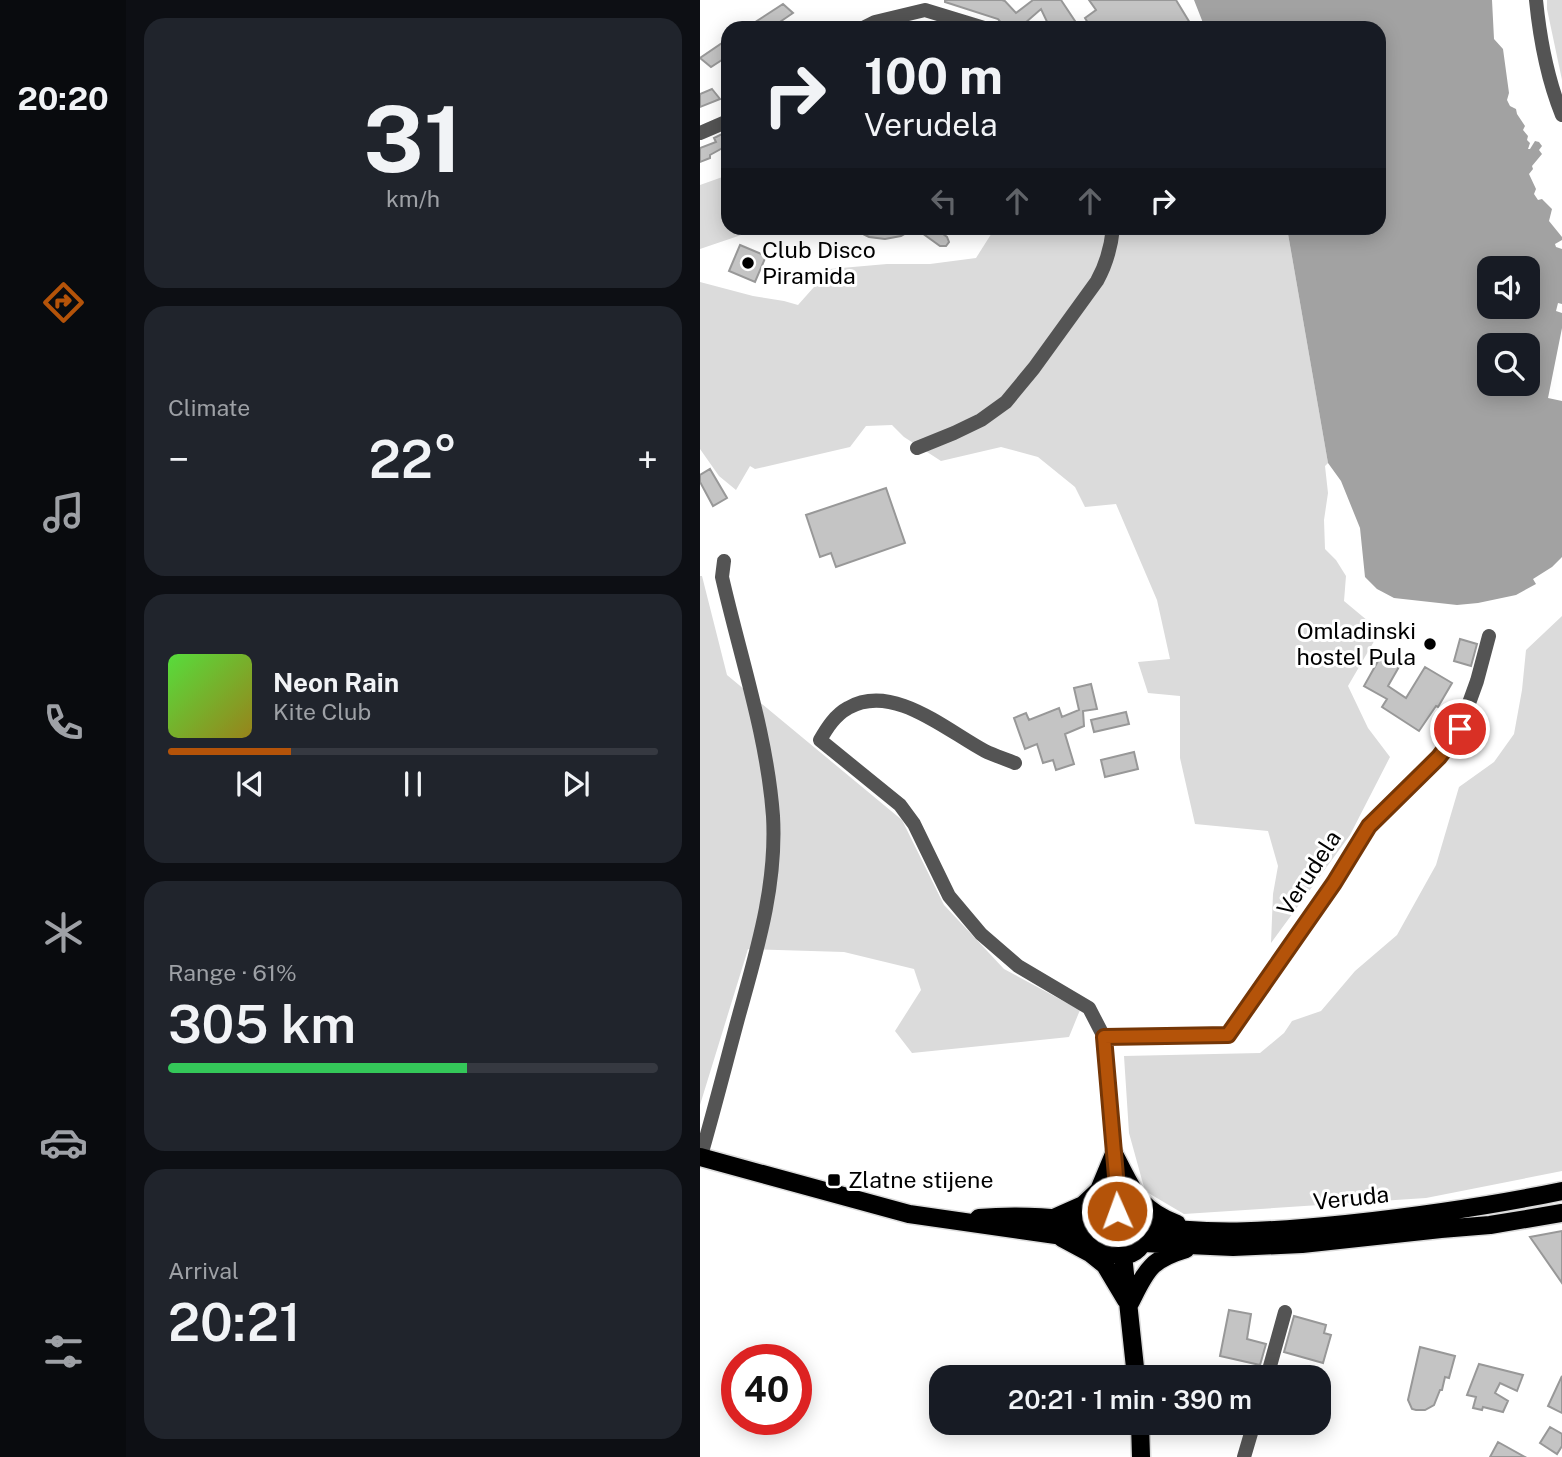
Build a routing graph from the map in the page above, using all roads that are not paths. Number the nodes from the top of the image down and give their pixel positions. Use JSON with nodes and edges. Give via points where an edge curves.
{"nodes":[{"id":1,"x":1536,"y":0,"type":"edge"},
{"id":2,"x":878,"y":21,"type":"edge"},
{"id":3,"x":961,"y":21,"type":"edge"},
{"id":4,"x":1562,"y":115,"type":"edge"},
{"id":5,"x":721,"y":124,"type":"edge"},
{"id":6,"x":700,"y":133,"type":"edge"},
{"id":7,"x":1112,"y":235,"type":"edge"},
{"id":8,"x":917,"y":447,"type":"dead end"},
{"id":9,"x":724,"y":561,"type":"dead end"},
{"id":10,"x":1489,"y":636,"type":"dead end"},
{"id":11,"x":1016,"y":763,"type":"dead end"},
{"id":12,"x":1104,"y":1037,"type":"junction"},
{"id":13,"x":1114,"y":1154,"type":"junction"},
{"id":14,"x":700,"y":1158,"type":"edge"},
{"id":15,"x":1562,"y":1191,"type":"edge"},
{"id":16,"x":1117,"y":1211,"type":"junction"},
{"id":17,"x":1562,"y":1213,"type":"edge"},
{"id":18,"x":1144,"y":1225,"type":"junction"},
{"id":19,"x":1054,"y":1227,"type":"junction"},
{"id":20,"x":1102,"y":1230,"type":"junction"},
{"id":21,"x":1200,"y":1239,"type":"junction"},
{"id":22,"x":1143,"y":1243,"type":"junction"},
{"id":23,"x":1123,"y":1255,"type":"junction"},
{"id":24,"x":1129,"y":1305,"type":"junction"},
{"id":25,"x":1285,"y":1312,"type":"dead end"},
{"id":26,"x":1135,"y":1365,"type":"edge"},
{"id":27,"x":1270,"y":1365,"type":"edge"},
{"id":28,"x":1140,"y":1435,"type":"edge"},
{"id":29,"x":1250,"y":1435,"type":"edge"},
{"id":30,"x":1141,"y":1457,"type":"edge"},
{"id":31,"x":1244,"y":1457,"type":"edge"}],
"edges":[{"from":1,"to":4,"type":"street","via":[[1539,37]]},
{"from":2,"to":3,"type":"street","via":[[925,10]]},
{"from":5,"to":6,"type":"street"},
{"from":7,"to":8,"type":"street","via":[[1106,266],[1097,281],[1006,402],[981,420]]},
{"from":9,"to":14,"type":"street","via":[[722,577],[768,776],[773,860],[760,940]]},
{"from":10,"to":12,"type":"street","name":"Verudela","via":[[1460,729],[1439,757],[1369,826],[1228,1035]]},
{"from":11,"to":12,"type":"street","via":[[987,752],[915,710],[888,701],[848,707],[831,721],[820,740],[900,805],[949,897],[981,934],[1018,966],[1089,1008]]},
{"from":12,"to":13,"type":"street"},
{"from":13,"to":16,"type":"street"},
{"from":13,"to":19,"type":"main road","via":[[1099,1190]]},
{"from":13,"to":21,"type":"main road","via":[[1145,1206]]},
{"from":14,"to":19,"type":"main road","via":[[909,1214],[980,1225]]},
{"from":15,"to":21,"type":"main road","name":"Veruda","via":[[1449,1212]]},
{"from":16,"to":18,"type":"main road","via":[[1136,1214]]},
{"from":16,"to":20,"type":"main road"},
{"from":17,"to":21,"type":"main road","name":"Veruda","via":[[1302,1244],[1233,1247]]},
{"from":18,"to":21,"type":"main road","name":"Veruda"},
{"from":18,"to":22,"type":"main road"},
{"from":19,"to":20,"type":"main road"},
{"from":19,"to":24,"type":"main road","via":[[1105,1265]]},
{"from":20,"to":23,"type":"main road","via":[[1106,1248]]},
{"from":21,"to":22,"type":"main road","name":"Veruda"},
{"from":21,"to":24,"type":"main road","via":[[1154,1263]]},
{"from":22,"to":23,"type":"main road","via":[[1135,1252]]},
{"from":23,"to":24,"type":"main road"},
{"from":24,"to":26,"type":"main road"},
{"from":25,"to":27,"type":"street"},
{"from":28,"to":30,"type":"main road"},
{"from":29,"to":31,"type":"street"}]}
